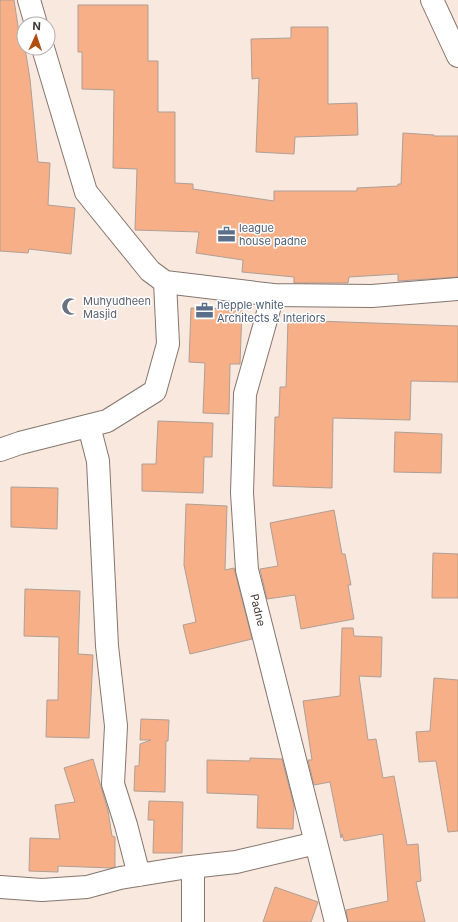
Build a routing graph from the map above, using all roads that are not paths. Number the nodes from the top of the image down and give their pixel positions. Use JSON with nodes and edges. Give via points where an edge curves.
{"nodes":[{"id":1,"x":29,"y":0,"type":"edge"},
{"id":2,"x":432,"y":0,"type":"edge"},
{"id":3,"x":34,"y":16,"type":"edge"},
{"id":4,"x":44,"y":56,"type":"edge"},
{"id":5,"x":458,"y":56,"type":"edge"},
{"id":6,"x":165,"y":282,"type":"junction"},
{"id":7,"x":458,"y":289,"type":"edge"},
{"id":8,"x":273,"y":295,"type":"junction"},
{"id":9,"x":89,"y":426,"type":"junction"},
{"id":10,"x":0,"y":450,"type":"edge"},
{"id":11,"x":316,"y":844,"type":"junction"},
{"id":12,"x":192,"y":867,"type":"junction"},
{"id":13,"x":139,"y":875,"type":"junction"},
{"id":14,"x":0,"y":887,"type":"edge"},
{"id":15,"x":193,"y":922,"type":"edge"},
{"id":16,"x":336,"y":922,"type":"edge"}],
"edges":[{"from":1,"to":3,"type":"street"},
{"from":2,"to":5,"type":"street"},
{"from":4,"to":6,"type":"street","via":[[86,192],[150,271]]},
{"from":6,"to":8,"type":"street"},
{"from":6,"to":9,"type":"street","via":[[168,344],[155,391],[107,421]]},
{"from":7,"to":8,"type":"street","via":[[372,296]]},
{"from":8,"to":11,"type":"street","name":"Padne","via":[[245,394],[242,492],[247,570]]},
{"from":9,"to":10,"type":"street"},
{"from":9,"to":13,"type":"street","via":[[98,461],[108,646],[116,726],[113,784]]},
{"from":11,"to":12,"type":"street","via":[[236,862]]},
{"from":11,"to":16,"type":"street","name":"Padne"},
{"from":12,"to":13,"type":"street"},
{"from":12,"to":15,"type":"street"},
{"from":13,"to":14,"type":"street","via":[[87,888],[42,890]]}]}
